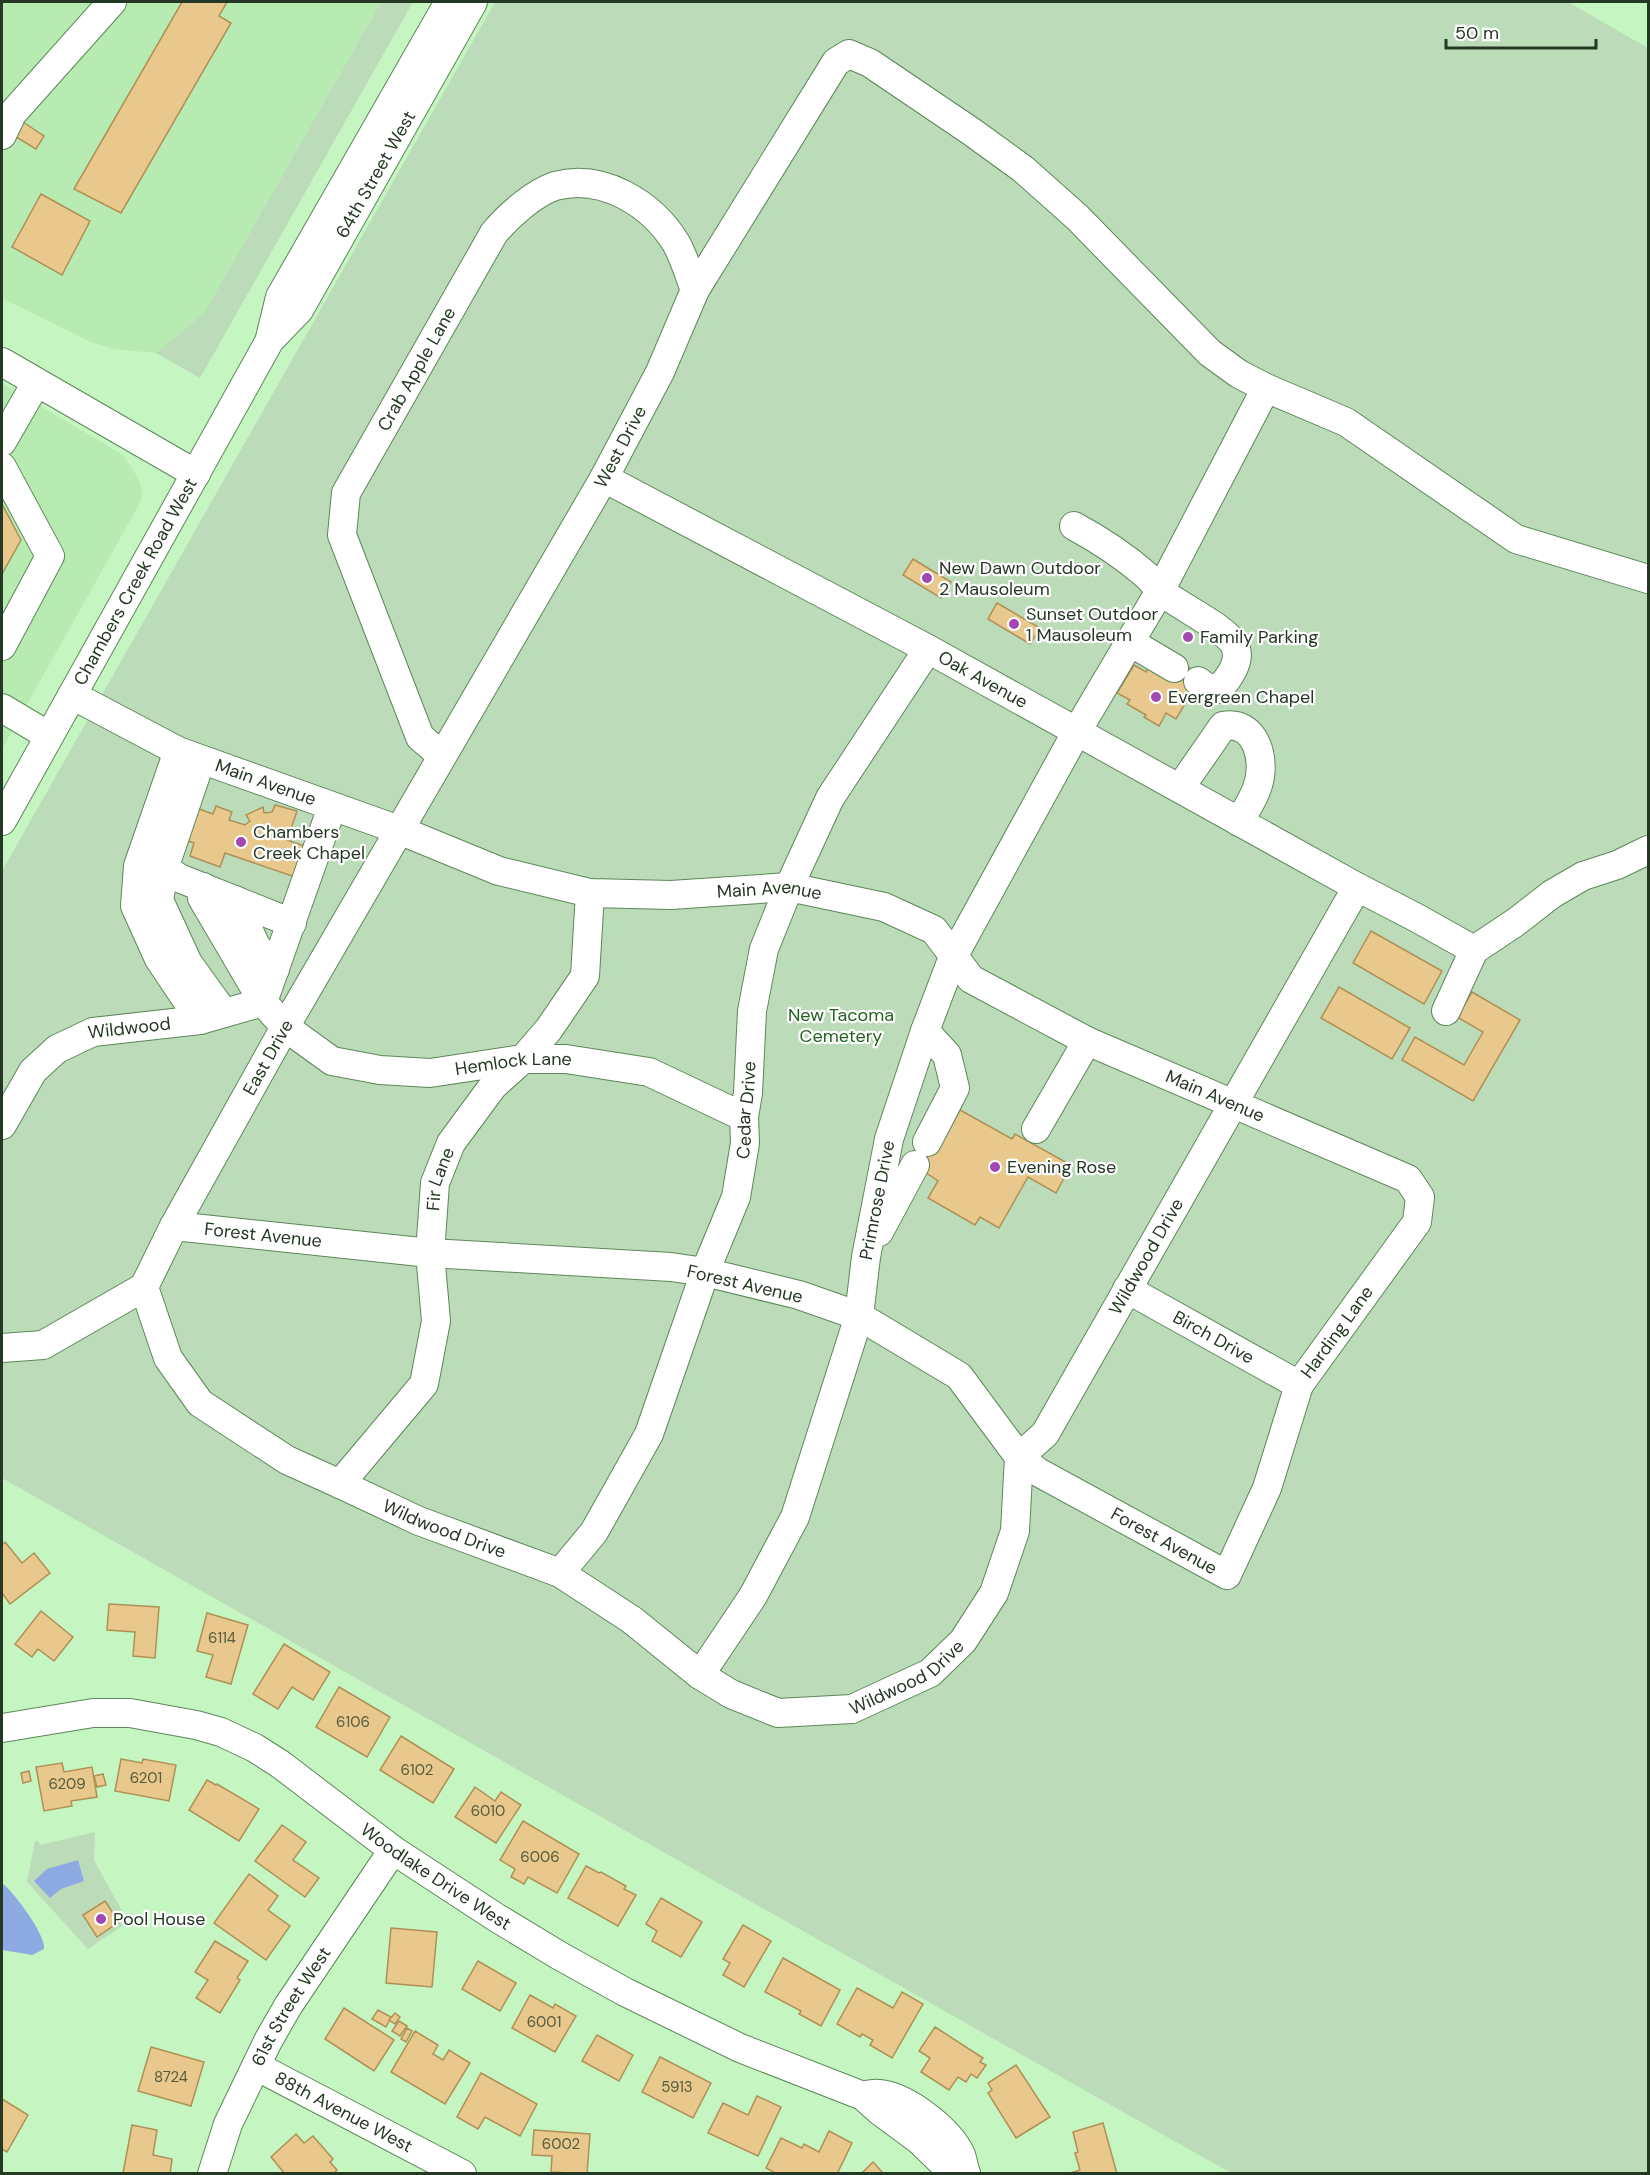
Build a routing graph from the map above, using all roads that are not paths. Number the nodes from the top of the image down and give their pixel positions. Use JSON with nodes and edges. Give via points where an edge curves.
{"nodes":[{"id":1,"x":111,"y":2,"type":"edge"},
{"id":2,"x":448,"y":2,"type":"edge"},
{"id":3,"x":473,"y":2,"type":"edge"},
{"id":4,"x":2,"y":135,"type":"edge"},
{"id":5,"x":695,"y":290,"type":"junction"},
{"id":6,"x":270,"y":340,"type":"junction"},
{"id":7,"x":2,"y":362,"type":"edge"},
{"id":8,"x":36,"y":383,"type":"junction"},
{"id":9,"x":1266,"y":388,"type":"junction"},
{"id":10,"x":2,"y":442,"type":"edge"},
{"id":11,"x":2,"y":466,"type":"edge"},
{"id":12,"x":196,"y":474,"type":"junction"},
{"id":13,"x":604,"y":478,"type":"junction"},
{"id":14,"x":1074,"y":526,"type":"dead end"},
{"id":15,"x":1648,"y":579,"type":"edge"},
{"id":16,"x":1160,"y":591,"type":"junction"},
{"id":17,"x":1130,"y":642,"type":"junction"},
{"id":18,"x":2,"y":646,"type":"edge"},
{"id":19,"x":928,"y":649,"type":"junction"},
{"id":20,"x":72,"y":695,"type":"junction"},
{"id":21,"x":2,"y":708,"type":"edge"},
{"id":22,"x":1077,"y":731,"type":"junction"},
{"id":23,"x":49,"y":736,"type":"junction"},
{"id":24,"x":441,"y":755,"type":"junction"},
{"id":25,"x":190,"y":756,"type":"junction"},
{"id":26,"x":1180,"y":788,"type":"junction"},
{"id":27,"x":332,"y":807,"type":"junction"},
{"id":28,"x":2,"y":821,"type":"edge"},
{"id":29,"x":1239,"y":822,"type":"junction"},
{"id":30,"x":399,"y":830,"type":"junction"},
{"id":31,"x":1648,"y":850,"type":"edge"},
{"id":32,"x":201,"y":886,"type":"junction"},
{"id":33,"x":789,"y":887,"type":"junction"},
{"id":34,"x":1357,"y":887,"type":"junction"},
{"id":35,"x":590,"y":893,"type":"junction"},
{"id":36,"x":292,"y":923,"type":"junction"},
{"id":37,"x":1474,"y":950,"type":"junction"},
{"id":38,"x":953,"y":957,"type":"junction"},
{"id":39,"x":244,"y":1000,"type":"junction"},
{"id":40,"x":1446,"y":1011,"type":"dead end"},
{"id":41,"x":285,"y":1027,"type":"junction"},
{"id":42,"x":925,"y":1031,"type":"junction"},
{"id":43,"x":1087,"y":1041,"type":"junction"},
{"id":44,"x":523,"y":1059,"type":"junction"},
{"id":45,"x":1234,"y":1102,"type":"junction"},
{"id":46,"x":744,"y":1117,"type":"junction"},
{"id":47,"x":2,"y":1125,"type":"edge"},
{"id":48,"x":1036,"y":1129,"type":"dead end"},
{"id":49,"x":1420,"y":1197,"type":"joint"},
{"id":50,"x":174,"y":1226,"type":"junction"},
{"id":51,"x":430,"y":1253,"type":"junction"},
{"id":52,"x":866,"y":1257,"type":"junction"},
{"id":53,"x":705,"y":1272,"type":"junction"},
{"id":54,"x":144,"y":1287,"type":"junction"},
{"id":55,"x":1127,"y":1289,"type":"junction"},
{"id":56,"x":858,"y":1316,"type":"junction"},
{"id":57,"x":2,"y":1348,"type":"edge"},
{"id":58,"x":1299,"y":1385,"type":"junction"},
{"id":59,"x":1019,"y":1457,"type":"junction"},
{"id":60,"x":339,"y":1485,"type":"junction"},
{"id":61,"x":560,"y":1573,"type":"junction"},
{"id":62,"x":1227,"y":1575,"type":"joint"},
{"id":63,"x":700,"y":1675,"type":"junction"},
{"id":64,"x":2,"y":1728,"type":"edge"},
{"id":65,"x":393,"y":1850,"type":"junction"},
{"id":66,"x":256,"y":2067,"type":"junction"},
{"id":67,"x":966,"y":2173,"type":"edge"},
{"id":68,"x":212,"y":2174,"type":"edge"},
{"id":69,"x":462,"y":2174,"type":"edge"}],
"edges":[{"from":1,"to":4,"type":"street","via":[[12,114]]},
{"from":2,"to":6,"type":"street","name":"64th Street West","via":[[280,297]]},
{"from":3,"to":6,"type":"street","name":"64th Street West","via":[[299,310]]},
{"from":5,"to":9,"type":"street","name":"West Drive","via":[[836,62],[849,54],[870,63],[1023,169],[1077,217],[1210,353]]},
{"from":5,"to":13,"type":"street","name":"West Drive","via":[[660,372]]},
{"from":5,"to":24,"type":"street","name":"Crab Apple Lane","via":[[676,244],[650,211],[600,185],[575,183],[554,187],[511,213],[494,233],[346,493],[342,536],[420,736]]},
{"from":6,"to":12,"type":"street","name":"64th Street West"},
{"from":7,"to":8,"type":"street","name":"Chambers Creek Road West"},
{"from":8,"to":10,"type":"street"},
{"from":8,"to":12,"type":"street","name":"Chambers Creek Road West"},
{"from":9,"to":15,"type":"street","via":[[1346,422],[1516,539]]},
{"from":9,"to":16,"type":"street","name":"Primrose Drive"},
{"from":11,"to":18,"type":"street","via":[[50,556]]},
{"from":12,"to":20,"type":"street","name":"Chambers Creek Road West"},
{"from":13,"to":19,"type":"street","name":"Oak Avenue"},
{"from":13,"to":24,"type":"street","name":"West Drive"},
{"from":14,"to":16,"type":"street","via":[[1104,542],[1149,577]]},
{"from":16,"to":17,"type":"street","name":"Primrose Drive"},
{"from":16,"to":17,"type":"street","via":[[1235,645],[1236,663],[1228,679],[1219,689],[1206,687]]},
{"from":17,"to":22,"type":"street","name":"Primrose Drive"},
{"from":19,"to":22,"type":"street","name":"Oak Avenue"},
{"from":19,"to":33,"type":"street","name":"Cedar Drive","via":[[830,798]]},
{"from":20,"to":23,"type":"street","name":"Chambers Creek Road West"},
{"from":20,"to":25,"type":"street","name":"Main Avenue"},
{"from":21,"to":23,"type":"street"},
{"from":22,"to":26,"type":"street","name":"Oak Avenue"},
{"from":22,"to":38,"type":"street","name":"Primrose Drive"},
{"from":23,"to":28,"type":"street","name":"Chambers Creek Road West"},
{"from":24,"to":30,"type":"street","name":"West Drive"},
{"from":25,"to":27,"type":"street","name":"Main Avenue"},
{"from":25,"to":32,"type":"street"},
{"from":25,"to":39,"type":"street","via":[[150,825],[138,866],[135,906],[159,959]]},
{"from":26,"to":29,"type":"street","name":"Oak Avenue"},
{"from":26,"to":29,"type":"street","via":[[1223,726],[1233,724],[1245,729],[1260,752],[1261,768],[1258,787]]},
{"from":27,"to":30,"type":"street","name":"Main Avenue"},
{"from":27,"to":36,"type":"street"},
{"from":29,"to":34,"type":"street","name":"Oak Avenue"},
{"from":30,"to":35,"type":"street","name":"Main Avenue","via":[[499,871]]},
{"from":30,"to":41,"type":"street","name":"East Drive"},
{"from":31,"to":37,"type":"street","via":[[1583,876]]},
{"from":32,"to":36,"type":"street"},
{"from":32,"to":39,"type":"street","via":[[202,898],[221,933]]},
{"from":32,"to":39,"type":"street","via":[[264,944]]},
{"from":32,"to":39,"type":"street","via":[[159,900],[184,956]]},
{"from":33,"to":35,"type":"street","name":"Main Avenue","via":[[671,895]]},
{"from":33,"to":38,"type":"street","name":"Main Avenue","via":[[884,907],[934,930]]},
{"from":33,"to":46,"type":"street","name":"Cedar Drive","via":[[764,949],[752,1011]]},
{"from":34,"to":37,"type":"street","name":"Oak Avenue"},
{"from":34,"to":45,"type":"street","name":"Wildwood Drive"},
{"from":35,"to":44,"type":"street","name":"Fir Lane","via":[[585,976]]},
{"from":36,"to":39,"type":"street"},
{"from":37,"to":40,"type":"street"},
{"from":38,"to":42,"type":"street","name":"Primrose Drive"},
{"from":38,"to":43,"type":"street","name":"Main Avenue","via":[[971,979]]},
{"from":39,"to":41,"type":"street"},
{"from":39,"to":47,"type":"street","name":"Wildwood","via":[[93,1032],[57,1049],[33,1071]]},
{"from":41,"to":44,"type":"street","name":"Hemlock Lane","via":[[332,1061],[380,1070],[430,1073]]},
{"from":41,"to":50,"type":"street","name":"East Drive"},
{"from":42,"to":52,"type":"street","name":"Primrose Drive","via":[[889,1138]]},
{"from":42,"to":52,"type":"street","via":[[947,1054],[955,1088]]},
{"from":43,"to":45,"type":"street","name":"Main Avenue"},
{"from":43,"to":48,"type":"street"},
{"from":44,"to":46,"type":"street","name":"Hemlock Lane","via":[[566,1059],[649,1072]]},
{"from":44,"to":51,"type":"street","name":"Fir Lane","via":[[493,1086],[451,1143],[435,1183]]},
{"from":45,"to":49,"type":"street","name":"Main Avenue","via":[[1408,1179]]},
{"from":45,"to":55,"type":"street","name":"Wildwood Drive"},
{"from":46,"to":53,"type":"street","name":"Cedar Drive","via":[[745,1143],[736,1197]]},
{"from":49,"to":58,"type":"street","name":"Harding Lane","via":[[1417,1222]]},
{"from":50,"to":51,"type":"street","name":"Forest Avenue"},
{"from":50,"to":54,"type":"street","name":"East Drive"},
{"from":51,"to":53,"type":"street","name":"Forest Avenue"},
{"from":51,"to":60,"type":"street","name":"Fir Lane","via":[[436,1321],[424,1384]]},
{"from":52,"to":56,"type":"street","name":"Primrose Drive"},
{"from":53,"to":56,"type":"street","name":"Forest Avenue","via":[[799,1295]]},
{"from":53,"to":61,"type":"street","name":"Cedar Drive","via":[[649,1434],[594,1532]]},
{"from":54,"to":57,"type":"street","via":[[43,1345]]},
{"from":54,"to":60,"type":"street","name":"Wildwood Drive","via":[[168,1358],[200,1403],[287,1460]]},
{"from":55,"to":58,"type":"street","name":"Birch Drive"},
{"from":55,"to":59,"type":"street","name":"Wildwood Drive","via":[[1045,1434]]},
{"from":56,"to":59,"type":"street","name":"Forest Avenue","via":[[959,1376]]},
{"from":56,"to":63,"type":"street","name":"Primrose Drive","via":[[795,1517],[753,1596]]},
{"from":58,"to":62,"type":"street","name":"Harding Lane","via":[[1267,1488]]},
{"from":59,"to":62,"type":"street","name":"Forest Avenue","via":[[1038,1472]]},
{"from":59,"to":63,"type":"street","name":"Wildwood Drive","via":[[1015,1531],[994,1593],[963,1641],[930,1673],[852,1708],[778,1713],[731,1694]]},
{"from":60,"to":61,"type":"street","name":"Wildwood Drive","via":[[419,1521]]},
{"from":61,"to":63,"type":"street","name":"Wildwood Drive","via":[[632,1620]]},
{"from":64,"to":65,"type":"street","name":"Woodlake Drive West","via":[[93,1713],[130,1713],[221,1732],[280,1764]]},
{"from":65,"to":66,"type":"street","name":"61st Street West","via":[[288,2006]]},
{"from":65,"to":67,"type":"street","name":"Woodlake Drive West","via":[[497,1918],[626,1992],[740,2048],[863,2096],[880,2094],[921,2112],[954,2144]]},
{"from":66,"to":68,"type":"street","name":"61st Street West","via":[[228,2124]]},
{"from":66,"to":69,"type":"street","name":"88th Avenue West"}]}
